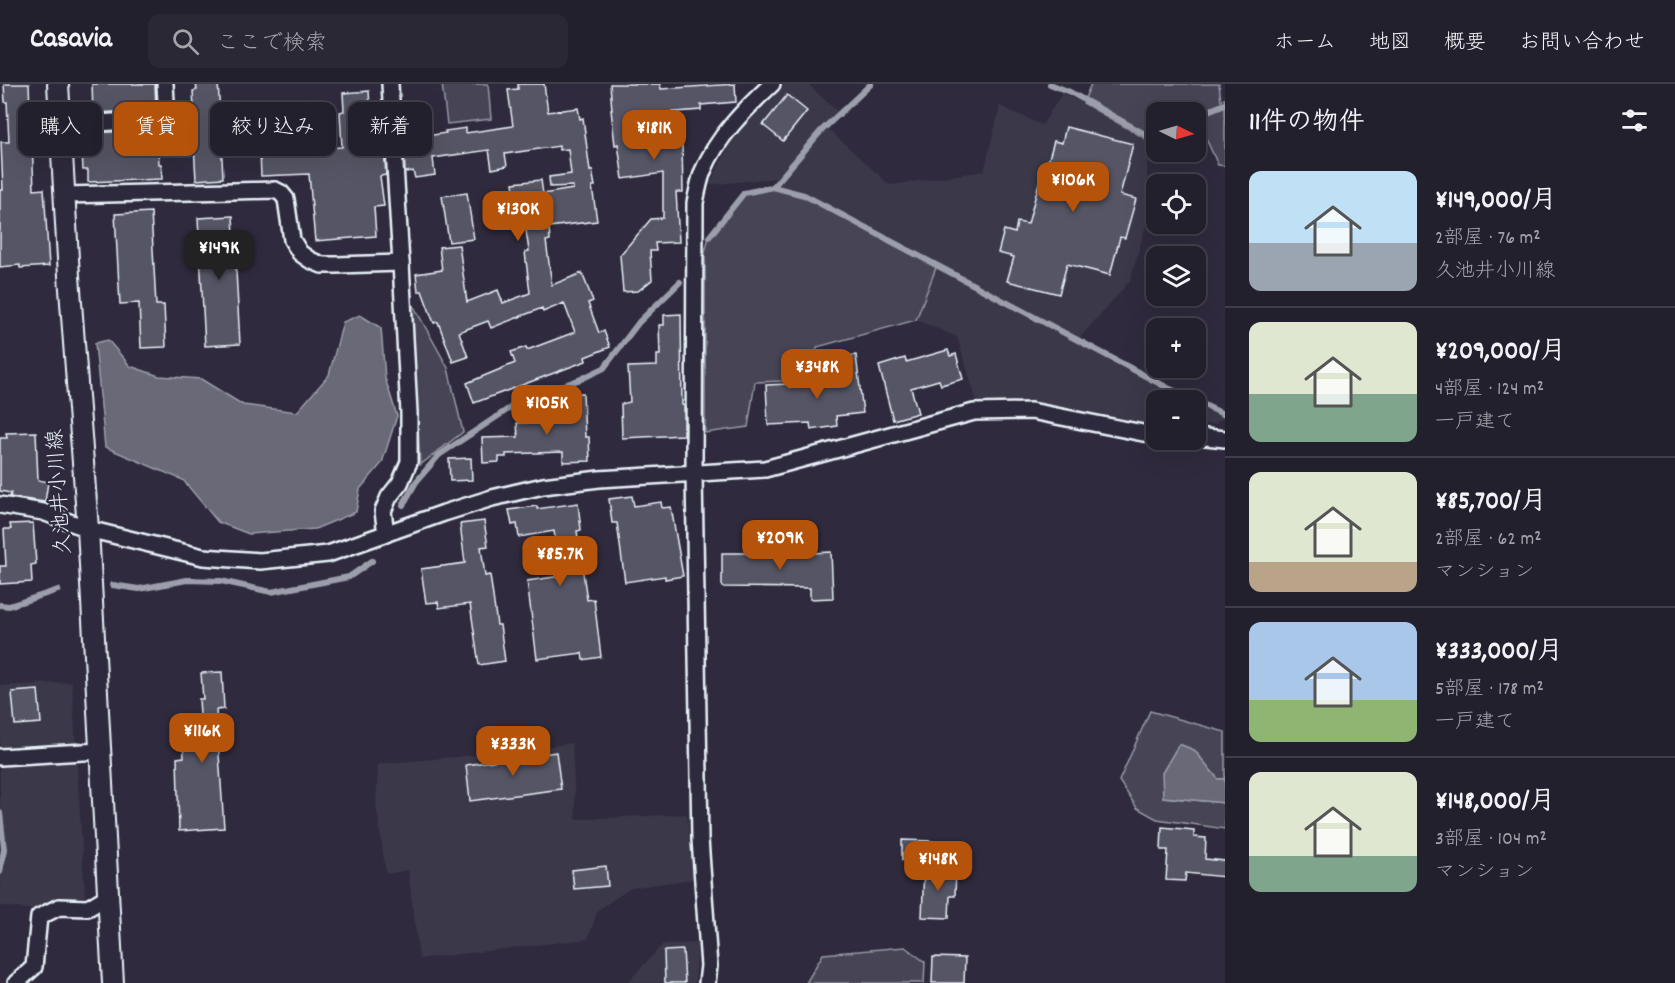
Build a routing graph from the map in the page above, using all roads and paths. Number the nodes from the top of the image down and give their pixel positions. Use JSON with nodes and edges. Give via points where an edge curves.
{"nodes":[{"id":1,"x":58,"y":84,"type":"edge"},
{"id":2,"x":165,"y":84,"type":"edge"},
{"id":3,"x":390,"y":84,"type":"edge"},
{"id":4,"x":772,"y":84,"type":"edge"},
{"id":5,"x":59,"y":102,"type":"edge"},
{"id":6,"x":102,"y":123,"type":"edge"},
{"id":7,"x":62,"y":156,"type":"edge"},
{"id":8,"x":65,"y":195,"type":"junction"},
{"id":9,"x":401,"y":263,"type":"junction"},
{"id":10,"x":1146,"y":433,"type":"edge"},
{"id":11,"x":1206,"y":437,"type":"edge"},
{"id":12,"x":1225,"y":439,"type":"edge"},
{"id":13,"x":694,"y":474,"type":"junction"},
{"id":14,"x":0,"y":505,"type":"edge"},
{"id":15,"x":88,"y":529,"type":"junction"},
{"id":16,"x":386,"y":534,"type":"junction"},
{"id":17,"x":100,"y":751,"type":"junction"},
{"id":18,"x":0,"y":757,"type":"edge"},
{"id":19,"x":108,"y":896,"type":"junction"},
{"id":20,"x":16,"y":983,"type":"edge"},
{"id":21,"x":113,"y":983,"type":"edge"},
{"id":22,"x":707,"y":983,"type":"edge"}],
"edges":[{"from":1,"to":5,"type":"street","name":"久池井小川線"},
{"from":2,"to":6,"type":"street","via":[[167,119]]},
{"from":3,"to":9,"type":"street"},
{"from":4,"to":13,"type":"street","via":[[720,139],[702,172],[695,203]]},
{"from":7,"to":8,"type":"street","name":"久池井小川線"},
{"from":8,"to":9,"type":"street","via":[[275,190],[286,199],[292,240],[310,260],[322,265]]},
{"from":8,"to":15,"type":"street","name":"久池井小川線"},
{"from":9,"to":16,"type":"street","via":[[409,462],[383,511]]},
{"from":10,"to":13,"type":"street","via":[[1031,411],[975,412],[765,469]]},
{"from":11,"to":12,"type":"street"},
{"from":13,"to":16,"type":"street","via":[[543,486],[492,498]]},
{"from":13,"to":22,"type":"street","via":[[700,860]]},
{"from":14,"to":15,"type":"street","via":[[43,512]]},
{"from":15,"to":16,"type":"street","via":[[203,557],[260,561],[328,554]]},
{"from":15,"to":17,"type":"street","name":"久池井小川線"},
{"from":17,"to":18,"type":"street"},
{"from":17,"to":19,"type":"street","name":"久池井小川線"},
{"from":19,"to":20,"type":"street","via":[[88,908],[59,907],[39,917],[34,967]]},
{"from":19,"to":21,"type":"street","name":"久池井小川線"}]}
